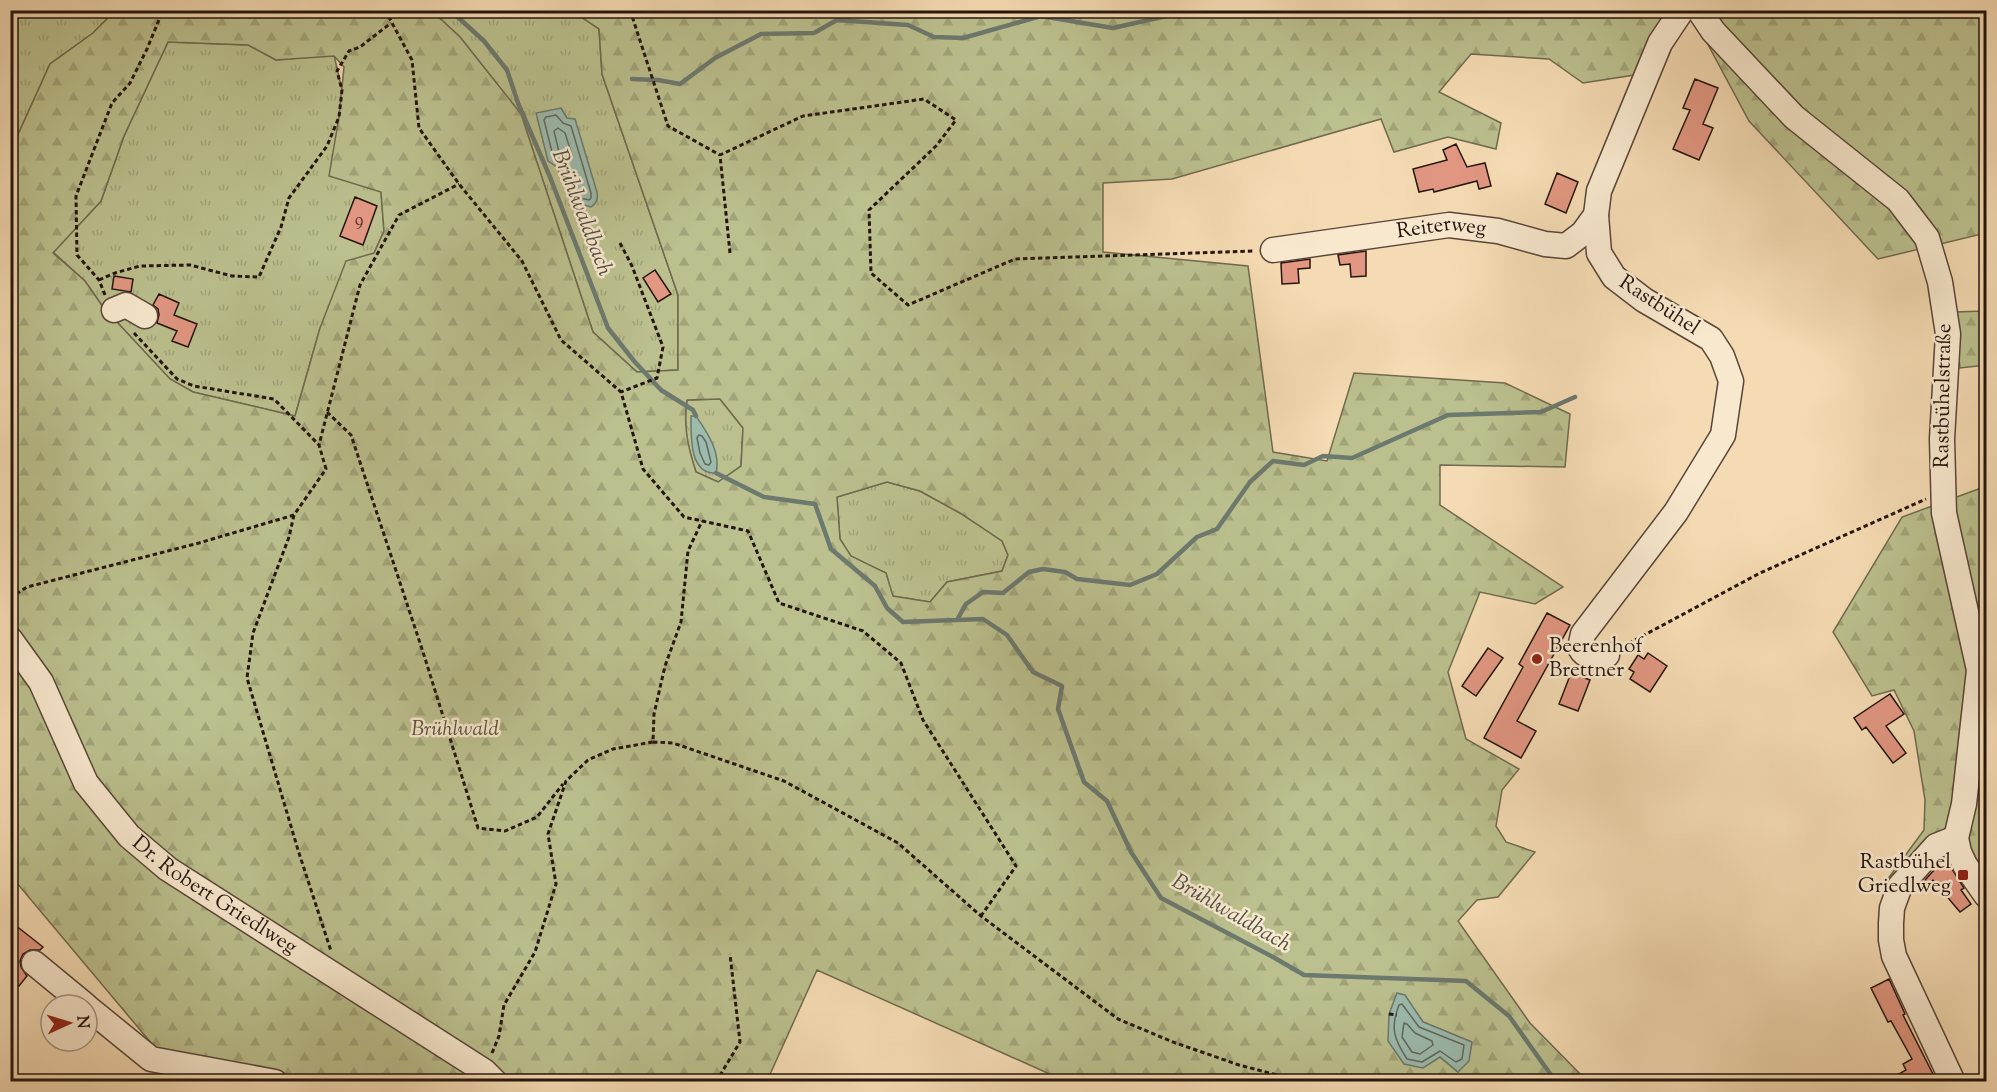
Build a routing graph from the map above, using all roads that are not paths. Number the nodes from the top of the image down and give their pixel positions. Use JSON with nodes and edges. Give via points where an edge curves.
{"nodes":[{"id":1,"x":1682,"y":10,"type":"edge"},
{"id":2,"x":1700,"y":10,"type":"edge"},
{"id":3,"x":1596,"y":215,"type":"junction"},
{"id":4,"x":1273,"y":250,"type":"road end"},
{"id":5,"x":114,"y":310,"type":"road end"},
{"id":6,"x":145,"y":316,"type":"dead end"},
{"id":7,"x":10,"y":639,"type":"edge"},
{"id":8,"x":1607,"y":655,"type":"road end"},
{"id":9,"x":1956,"y":838,"type":"junction"},
{"id":10,"x":1986,"y":895,"type":"edge"},
{"id":11,"x":34,"y":963,"type":"dead end"},
{"id":12,"x":70,"y":993,"type":"edge"},
{"id":13,"x":99,"y":1017,"type":"edge"},
{"id":14,"x":490,"y":1076,"type":"edge"},
{"id":15,"x":275,"y":1082,"type":"edge"},
{"id":16,"x":1953,"y":1082,"type":"edge"}],
"edges":[{"from":1,"to":3,"type":"street","name":"Rastbühel","via":[[1660,43],[1599,191]]},
{"from":2,"to":9,"type":"street","name":"Rastbühelstraße","via":[[1713,31],[1794,117],[1898,200],[1927,238],[1940,282],[1948,334],[1942,439],[1944,513],[1978,670],[1964,804]]},
{"from":3,"to":4,"type":"street","name":"Reiterweg","via":[[1583,233],[1566,246],[1449,225]]},
{"from":3,"to":8,"type":"street","name":"Rastbühel","via":[[1599,253],[1614,277],[1644,300],[1711,339],[1731,381],[1723,435],[1676,512],[1583,634],[1582,652],[1595,657]]},
{"from":5,"to":6,"type":"street","via":[[126,305]]},
{"from":7,"to":14,"type":"street","name":"Dr. Robert Griedlweg","via":[[42,682],[86,783],[129,836],[168,869]]},
{"from":9,"to":10,"type":"street","via":[[1965,865]]},
{"from":9,"to":16,"type":"street","via":[[1936,846],[1900,886],[1891,923],[1894,956]]},
{"from":11,"to":12,"type":"street"},
{"from":13,"to":15,"type":"street","via":[[151,1059]]}]}
